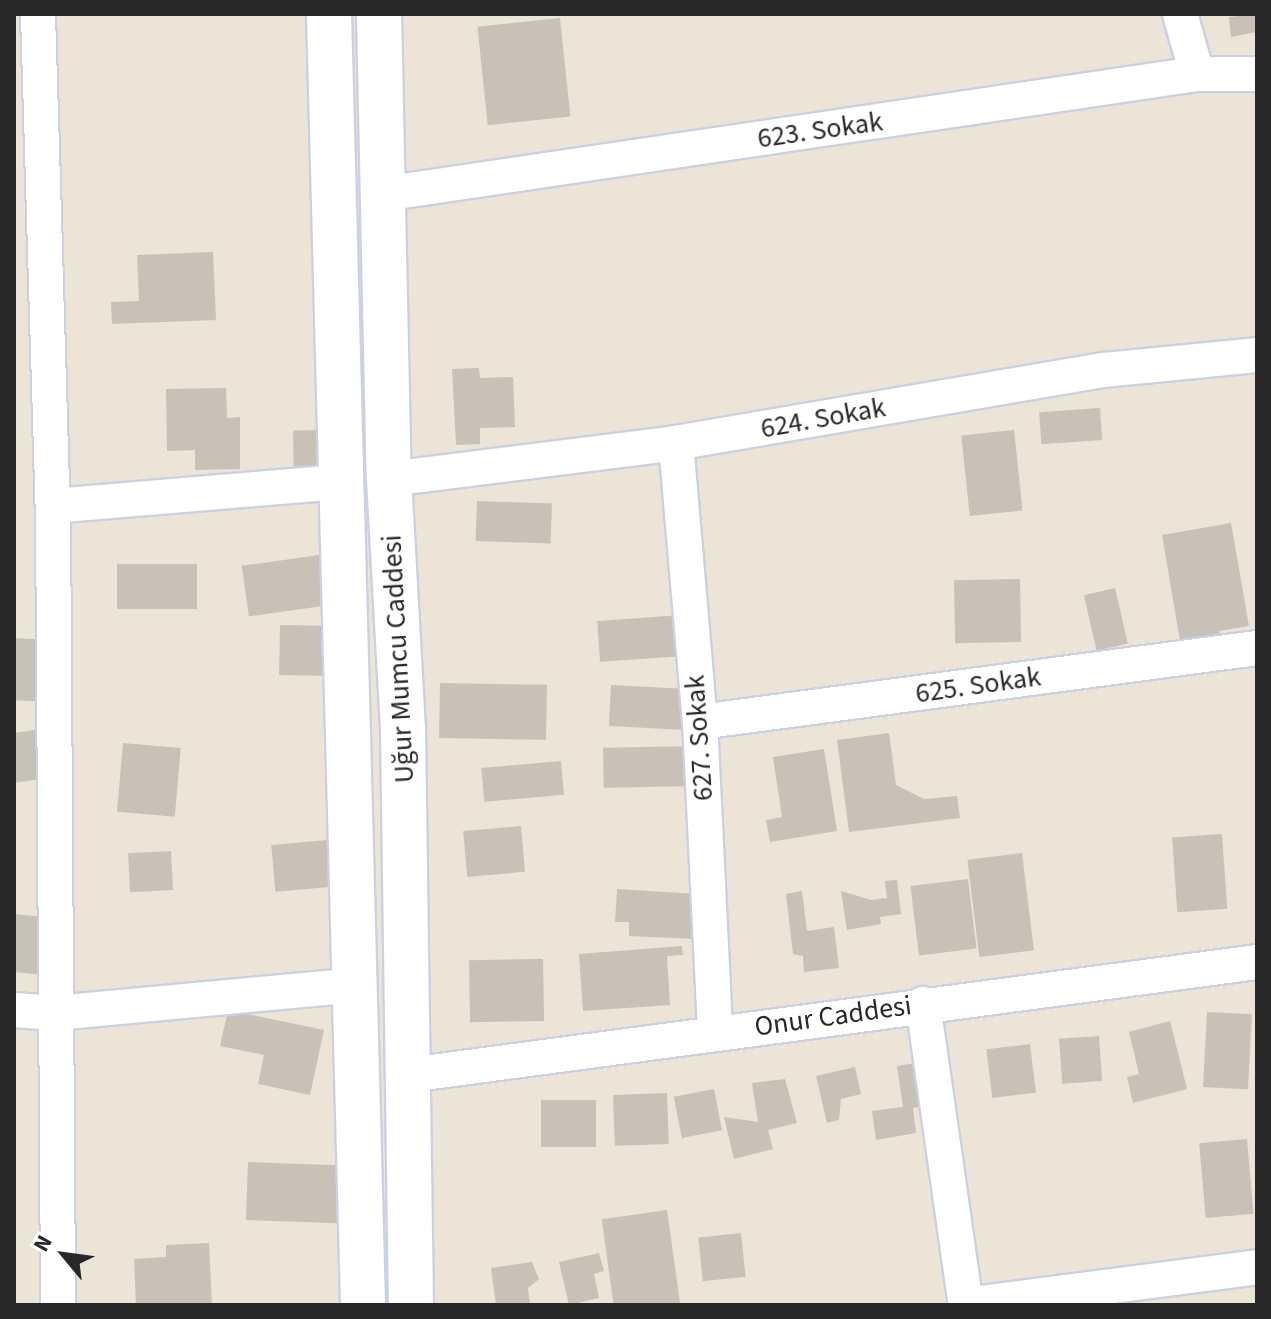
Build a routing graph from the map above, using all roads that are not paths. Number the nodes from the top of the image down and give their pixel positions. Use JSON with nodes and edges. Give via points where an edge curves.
{"nodes":[{"id":1,"x":38,"y":14,"type":"edge"},
{"id":2,"x":329,"y":14,"type":"edge"},
{"id":3,"x":379,"y":14,"type":"edge"},
{"id":4,"x":1180,"y":14,"type":"edge"},
{"id":5,"x":1197,"y":74,"type":"junction"},
{"id":6,"x":1257,"y":74,"type":"edge"},
{"id":7,"x":383,"y":194,"type":"junction"},
{"id":8,"x":1257,"y":355,"type":"edge"},
{"id":9,"x":676,"y":443,"type":"junction"},
{"id":10,"x":389,"y":479,"type":"junction"},
{"id":11,"x":340,"y":482,"type":"junction"},
{"id":12,"x":53,"y":506,"type":"junction"},
{"id":13,"x":1257,"y":648,"type":"edge"},
{"id":14,"x":700,"y":722,"type":"junction"},
{"id":15,"x":1257,"y":962,"type":"edge"},
{"id":16,"x":356,"y":985,"type":"junction"},
{"id":17,"x":923,"y":1004,"type":"junction"},
{"id":18,"x":14,"y":1010,"type":"edge"},
{"id":19,"x":55,"y":1013,"type":"junction"},
{"id":20,"x":715,"y":1032,"type":"junction"},
{"id":21,"x":409,"y":1075,"type":"junction"},
{"id":22,"x":1257,"y":1267,"type":"edge"},
{"id":23,"x":58,"y":1305,"type":"edge"},
{"id":24,"x":363,"y":1305,"type":"edge"},
{"id":25,"x":411,"y":1305,"type":"edge"},
{"id":26,"x":966,"y":1305,"type":"edge"}],
"edges":[{"from":1,"to":12,"type":"street"},
{"from":2,"to":11,"type":"street","name":"Uğur Mumcu Caddesi"},
{"from":3,"to":7,"type":"street","name":"Uğur Mumcu Caddesi"},
{"from":4,"to":5,"type":"street"},
{"from":5,"to":6,"type":"street","name":"623. Sokak"},
{"from":5,"to":7,"type":"street","name":"623. Sokak"},
{"from":7,"to":10,"type":"street","name":"Uğur Mumcu Caddesi"},
{"from":8,"to":9,"type":"street","name":"624. Sokak","via":[[1104,370]]},
{"from":9,"to":10,"type":"street","name":"624. Sokak"},
{"from":9,"to":14,"type":"street","name":"627. Sokak"},
{"from":10,"to":21,"type":"street","name":"Uğur Mumcu Caddesi","via":[[403,728]]},
{"from":11,"to":12,"type":"street"},
{"from":11,"to":16,"type":"street","name":"Uğur Mumcu Caddesi"},
{"from":12,"to":19,"type":"street"},
{"from":13,"to":14,"type":"street","name":"625. Sokak"},
{"from":14,"to":20,"type":"street","name":"627. Sokak"},
{"from":15,"to":17,"type":"street","name":"Onur Caddesi"},
{"from":16,"to":19,"type":"street"},
{"from":16,"to":24,"type":"street","name":"Uğur Mumcu Caddesi"},
{"from":17,"to":20,"type":"street","name":"Onur Caddesi"},
{"from":17,"to":26,"type":"street"},
{"from":18,"to":19,"type":"street"},
{"from":19,"to":23,"type":"street"},
{"from":20,"to":21,"type":"street","name":"Onur Caddesi"},
{"from":21,"to":25,"type":"street","name":"Uğur Mumcu Caddesi"},
{"from":22,"to":26,"type":"street"}]}
